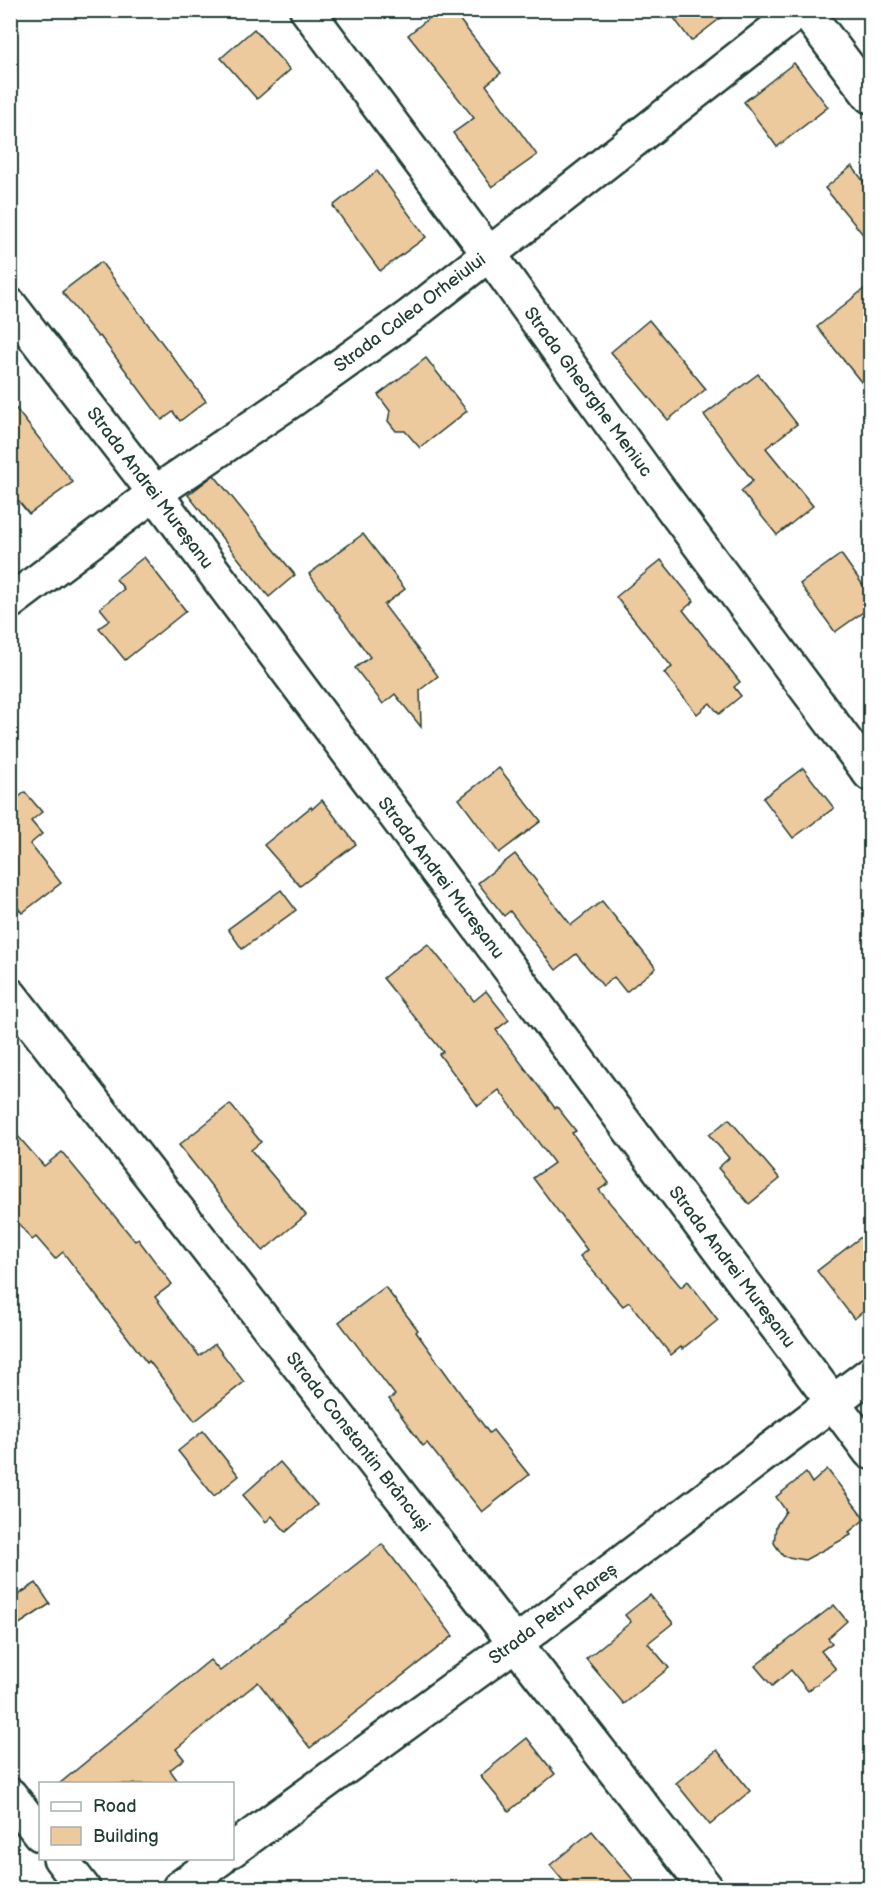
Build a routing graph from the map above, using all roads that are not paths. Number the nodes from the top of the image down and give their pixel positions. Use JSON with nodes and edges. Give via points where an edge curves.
{"nodes":[{"id":1,"x":307,"y":10,"type":"edge"},
{"id":2,"x":800,"y":10,"type":"edge"},
{"id":3,"x":805,"y":10,"type":"edge"},
{"id":4,"x":870,"y":96,"type":"edge"},
{"id":5,"x":489,"y":254,"type":"junction"},
{"id":6,"x":10,"y":305,"type":"edge"},
{"id":7,"x":155,"y":493,"type":"junction"},
{"id":8,"x":10,"y":602,"type":"edge"},
{"id":9,"x":870,"y":774,"type":"edge"},
{"id":10,"x":10,"y":995,"type":"edge"},
{"id":11,"x":870,"y":1374,"type":"edge"},
{"id":12,"x":833,"y":1402,"type":"junction"},
{"id":13,"x":870,"y":1452,"type":"edge"},
{"id":14,"x":516,"y":1643,"type":"junction"},
{"id":15,"x":10,"y":1796,"type":"edge"},
{"id":16,"x":39,"y":1833,"type":"edge"},
{"id":17,"x":234,"y":1849,"type":"edge"},
{"id":18,"x":62,"y":1860,"type":"edge"},
{"id":19,"x":217,"y":1860,"type":"edge"},
{"id":20,"x":83,"y":1888,"type":"edge"},
{"id":21,"x":179,"y":1888,"type":"edge"},
{"id":22,"x":706,"y":1888,"type":"edge"}],
"edges":[{"from":1,"to":5,"type":"street","name":"Strada Gheorghe Meniuc"},
{"from":2,"to":5,"type":"street","name":"Strada Calea Orheiului"},
{"from":3,"to":4,"type":"street"},
{"from":5,"to":7,"type":"street","name":"Strada Calea Orheiului","via":[[292,400]]},
{"from":5,"to":9,"type":"street","name":"Strada Gheorghe Meniuc"},
{"from":6,"to":7,"type":"street","name":"Strada Andrei Mureșanu"},
{"from":7,"to":8,"type":"street","name":"Strada Calea Orheiului"},
{"from":7,"to":12,"type":"street","name":"Strada Andrei Mureșanu"},
{"from":10,"to":14,"type":"street","name":"Strada Constantin Brâncuși"},
{"from":11,"to":12,"type":"street","name":"Strada Petru Rareș"},
{"from":12,"to":13,"type":"street","name":"Strada Andrei Mureșanu"},
{"from":12,"to":14,"type":"street","name":"Strada Petru Rareș"},
{"from":14,"to":17,"type":"street","name":"Strada Petru Rareș"},
{"from":14,"to":22,"type":"street","name":"Strada Constantin Brâncuși"},
{"from":15,"to":16,"type":"street"},
{"from":18,"to":20,"type":"street"},
{"from":19,"to":21,"type":"street"}]}
